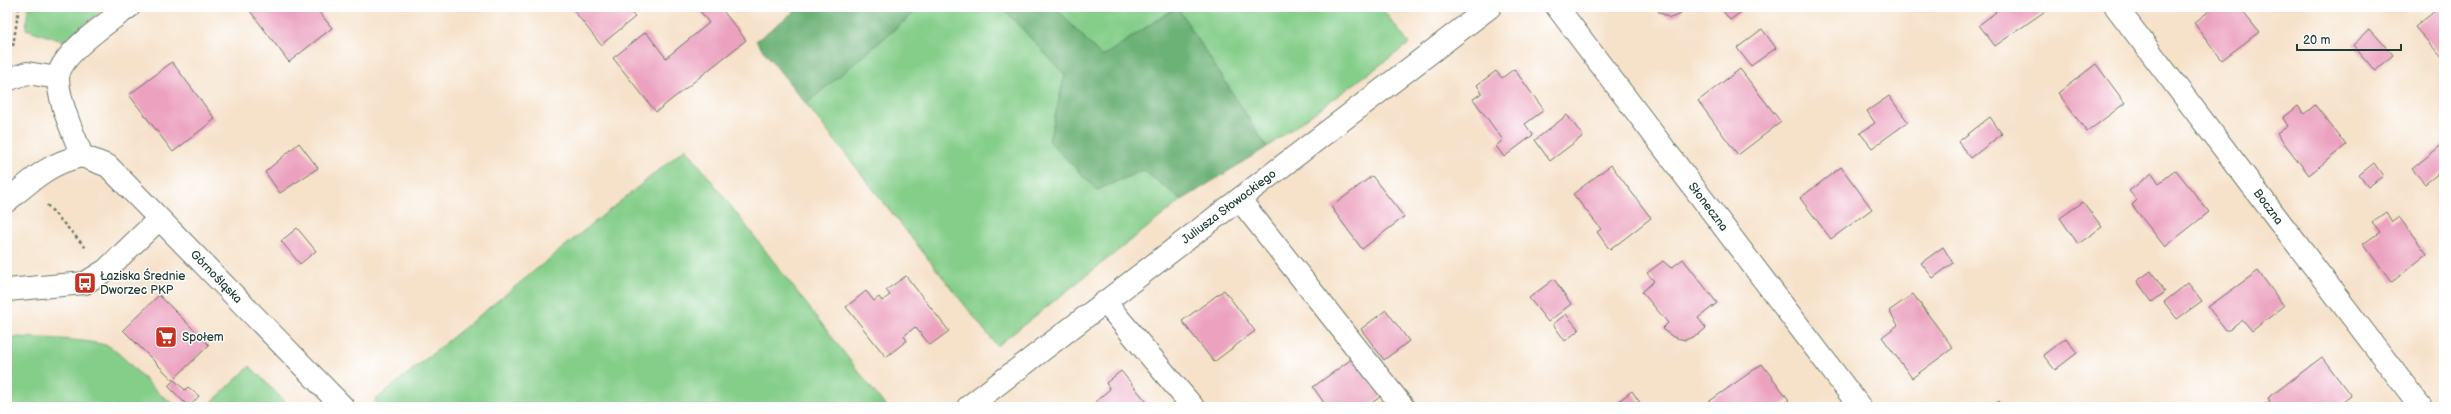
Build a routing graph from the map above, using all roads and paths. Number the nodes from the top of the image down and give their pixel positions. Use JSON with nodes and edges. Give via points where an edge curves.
{"nodes":[{"id":1,"x":19,"y":7,"type":"edge"},
{"id":2,"x":129,"y":7,"type":"edge"},
{"id":3,"x":1490,"y":7,"type":"edge"},
{"id":4,"x":1557,"y":7,"type":"edge"},
{"id":5,"x":2116,"y":7,"type":"edge"},
{"id":6,"x":58,"y":78,"type":"junction"},
{"id":7,"x":8,"y":80,"type":"edge"},
{"id":8,"x":82,"y":156,"type":"junction"},
{"id":9,"x":28,"y":184,"type":"junction"},
{"id":10,"x":1240,"y":200,"type":"junction"},
{"id":11,"x":7,"y":201,"type":"edge"},
{"id":12,"x":159,"y":219,"type":"junction"},
{"id":13,"x":106,"y":270,"type":"junction"},
{"id":14,"x":7,"y":290,"type":"edge"},
{"id":15,"x":1105,"y":302,"type":"junction"},
{"id":16,"x":343,"y":407,"type":"edge"},
{"id":17,"x":968,"y":407,"type":"edge"},
{"id":18,"x":1193,"y":407,"type":"edge"},
{"id":19,"x":1403,"y":407,"type":"edge"},
{"id":20,"x":1860,"y":407,"type":"edge"},
{"id":21,"x":2421,"y":407,"type":"edge"}],
"edges":[{"from":1,"to":7,"type":"path"},
{"from":2,"to":6,"type":"street","via":[[81,43],[66,61]]},
{"from":3,"to":10,"type":"street","name":"Juliusza Słowackiego"},
{"from":4,"to":20,"type":"street","name":"Słoneczna"},
{"from":5,"to":21,"type":"street","name":"Boczna"},
{"from":6,"to":7,"type":"street","via":[[26,73]]},
{"from":6,"to":8,"type":"street","via":[[61,99]]},
{"from":8,"to":9,"type":"street","via":[[61,161]]},
{"from":8,"to":12,"type":"street","name":"Górnośląska","via":[[108,166]]},
{"from":9,"to":11,"type":"street"},
{"from":9,"to":13,"type":"path"},
{"from":10,"to":15,"type":"street","name":"Juliusza Słowackiego"},
{"from":10,"to":19,"type":"street"},
{"from":12,"to":13,"type":"street"},
{"from":12,"to":16,"type":"street","name":"Górnośląska"},
{"from":13,"to":14,"type":"street","via":[[85,284]]},
{"from":15,"to":17,"type":"street","name":"Juliusza Słowackiego"},
{"from":15,"to":18,"type":"street"}]}
